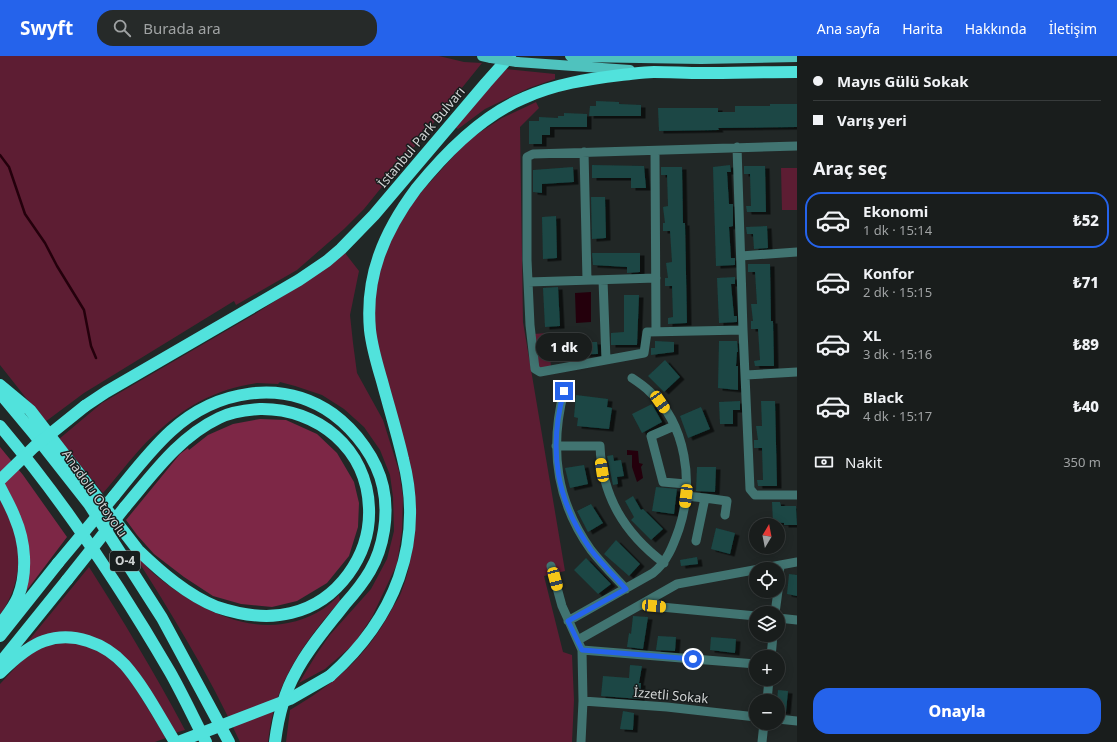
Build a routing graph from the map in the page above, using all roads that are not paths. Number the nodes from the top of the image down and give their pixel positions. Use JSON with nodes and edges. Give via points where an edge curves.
{"nodes":[{"id":1,"x":570,"y":56,"type":"edge"},
{"id":2,"x":486,"y":57,"type":"edge"},
{"id":3,"x":797,"y":57,"type":"edge"},
{"id":4,"x":513,"y":59,"type":"edge"},
{"id":5,"x":651,"y":72,"type":"junction"},
{"id":6,"x":795,"y":73,"type":"edge"},
{"id":7,"x":797,"y":146,"type":"edge"},
{"id":8,"x":737,"y":148,"type":"junction"},
{"id":9,"x":654,"y":151,"type":"junction"},
{"id":10,"x":584,"y":152,"type":"junction"},
{"id":11,"x":797,"y":252,"type":"edge"},
{"id":12,"x":741,"y":256,"type":"junction"},
{"id":13,"x":656,"y":278,"type":"junction"},
{"id":14,"x":587,"y":280,"type":"junction"},
{"id":15,"x":603,"y":280,"type":"junction"},
{"id":16,"x":528,"y":282,"type":"junction"},
{"id":17,"x":744,"y":330,"type":"junction"},
{"id":18,"x":656,"y":332,"type":"junction"},
{"id":19,"x":606,"y":360,"type":"junction"},
{"id":20,"x":797,"y":372,"type":"edge"},
{"id":21,"x":746,"y":375,"type":"junction"},
{"id":22,"x":632,"y":378,"type":"dead end"},
{"id":23,"x":0,"y":385,"type":"edge"},
{"id":24,"x":564,"y":391,"type":"dead end"},
{"id":25,"x":0,"y":393,"type":"edge"},
{"id":26,"x":0,"y":426,"type":"edge"},
{"id":27,"x":674,"y":426,"type":"junction"},
{"id":28,"x":556,"y":446,"type":"junction"},
{"id":29,"x":0,"y":480,"type":"edge"},
{"id":30,"x":686,"y":484,"type":"junction"},
{"id":31,"x":0,"y":487,"type":"edge"},
{"id":32,"x":797,"y":495,"type":"edge"},
{"id":33,"x":686,"y":496,"type":"junction"},
{"id":34,"x":705,"y":498,"type":"junction"},
{"id":35,"x":725,"y":515,"type":"dead end"},
{"id":36,"x":696,"y":541,"type":"dead end"},
{"id":37,"x":664,"y":562,"type":"junction"},
{"id":38,"x":797,"y":562,"type":"edge"},
{"id":39,"x":785,"y":564,"type":"edge"},
{"id":40,"x":551,"y":566,"type":"dead end"},
{"id":41,"x":749,"y":571,"type":"edge"},
{"id":42,"x":626,"y":589,"type":"junction"},
{"id":43,"x":640,"y":605,"type":"junction"},
{"id":44,"x":749,"y":615,"type":"edge"},
{"id":45,"x":785,"y":619,"type":"edge"},
{"id":46,"x":797,"y":620,"type":"edge"},
{"id":47,"x":568,"y":621,"type":"junction"},
{"id":48,"x":0,"y":625,"type":"edge"},
{"id":49,"x":0,"y":636,"type":"edge"},
{"id":50,"x":578,"y":640,"type":"junction"},
{"id":51,"x":582,"y":650,"type":"junction"},
{"id":52,"x":0,"y":663,"type":"edge"},
{"id":53,"x":749,"y":663,"type":"edge"},
{"id":54,"x":0,"y":673,"type":"edge"},
{"id":55,"x":583,"y":701,"type":"junction"},
{"id":56,"x":749,"y":716,"type":"edge"},
{"id":57,"x":785,"y":720,"type":"edge"},
{"id":58,"x":797,"y":721,"type":"edge"},
{"id":59,"x":763,"y":730,"type":"edge"},
{"id":60,"x":176,"y":742,"type":"edge"},
{"id":61,"x":206,"y":742,"type":"edge"},
{"id":62,"x":229,"y":742,"type":"edge"},
{"id":63,"x":275,"y":742,"type":"edge"},
{"id":64,"x":581,"y":742,"type":"edge"},
{"id":65,"x":762,"y":742,"type":"edge"}],
"edges":[{"from":1,"to":3,"type":"main road","via":[[701,60]]},
{"from":2,"to":4,"type":"main road","bridge":true},
{"from":4,"to":5,"type":"main road"},
{"from":4,"to":29,"type":"highway","name":"İstanbul Park Bulvarı","bridge":true,"via":[[486,83],[392,194],[327,261],[85,406],[34,447]]},
{"from":5,"to":6,"type":"highway"},
{"from":5,"to":60,"type":"highway","bridge":true,"via":[[568,84],[522,98],[462,139],[408,201],[388,232],[377,260],[370,293],[370,328],[375,356],[404,461],[411,520],[405,559],[390,601],[371,632],[346,662],[330,676],[290,700]]},
{"from":7,"to":8,"type":"street"},
{"from":8,"to":9,"type":"street"},
{"from":8,"to":12,"type":"street"},
{"from":9,"to":10,"type":"street"},
{"from":9,"to":13,"type":"street"},
{"from":10,"to":14,"type":"street"},
{"from":10,"to":16,"type":"street","via":[[533,154],[527,157]]},
{"from":11,"to":12,"type":"street"},
{"from":12,"to":17,"type":"street"},
{"from":13,"to":15,"type":"street"},
{"from":13,"to":18,"type":"street"},
{"from":14,"to":15,"type":"street"},
{"from":14,"to":16,"type":"street"},
{"from":15,"to":19,"type":"street"},
{"from":16,"to":19,"type":"street","via":[[535,369],[540,372]]},
{"from":17,"to":18,"type":"street"},
{"from":17,"to":21,"type":"street"},
{"from":18,"to":19,"type":"street","via":[[647,332],[644,352]]},
{"from":20,"to":21,"type":"street"},
{"from":21,"to":32,"type":"street","via":[[750,488],[755,495]]},
{"from":22,"to":27,"type":"street","via":[[660,402]]},
{"from":23,"to":52,"type":"highway","bridge":true,"via":[[30,410],[143,554],[172,580],[199,597],[233,612],[264,616],[292,612],[317,602],[348,576],[362,549],[369,521],[368,494],[356,461],[348,449],[326,428],[314,421],[276,410],[253,410],[220,417],[177,447],[125,507],[67,580]]},
{"from":24,"to":28,"type":"street","via":[[558,411]]},
{"from":25,"to":62,"type":"highway","name":"Anadolu Otoyolu","number":"O-4","via":[[89,504],[162,618]]},
{"from":26,"to":61,"type":"highway","number":"O-4","via":[[70,515],[102,561],[171,674]]},
{"from":27,"to":30,"type":"street","via":[[685,462]]},
{"from":27,"to":30,"type":"street","via":[[652,436],[663,482]]},
{"from":28,"to":37,"type":"street","via":[[600,446],[606,484],[616,509],[636,538]]},
{"from":28,"to":42,"type":"street","via":[[558,476],[568,510],[592,550]]},
{"from":30,"to":33,"type":"street"},
{"from":31,"to":48,"type":"highway","via":[[15,518],[24,558],[18,596]]},
{"from":33,"to":34,"type":"street"},
{"from":33,"to":37,"type":"street","via":[[679,530]]},
{"from":34,"to":35,"type":"street","via":[[727,501]]},
{"from":34,"to":36,"type":"street"},
{"from":37,"to":42,"type":"street","via":[[653,573]]},
{"from":38,"to":39,"type":"street"},
{"from":40,"to":47,"type":"street"},
{"from":41,"to":43,"type":"street","via":[[677,584]]},
{"from":42,"to":47,"type":"street"},
{"from":43,"to":44,"type":"street"},
{"from":43,"to":50,"type":"street"},
{"from":45,"to":46,"type":"street"},
{"from":47,"to":50,"type":"street"},
{"from":49,"to":63,"type":"highway","bridge":true,"via":[[145,458],[172,430],[201,410],[237,395],[273,392],[305,399],[322,406],[359,439],[383,486],[385,520],[371,570],[296,672],[278,719]]},
{"from":50,"to":51,"type":"street"},
{"from":51,"to":53,"type":"street"},
{"from":51,"to":55,"type":"street"},
{"from":54,"to":60,"type":"highway","via":[[28,649],[44,641],[69,637],[82,638],[105,649],[125,666]]},
{"from":55,"to":56,"type":"street","name":"İzzetli Sokak"},
{"from":55,"to":64,"type":"street"},
{"from":57,"to":58,"type":"street"},
{"from":59,"to":65,"type":"street"}]}
